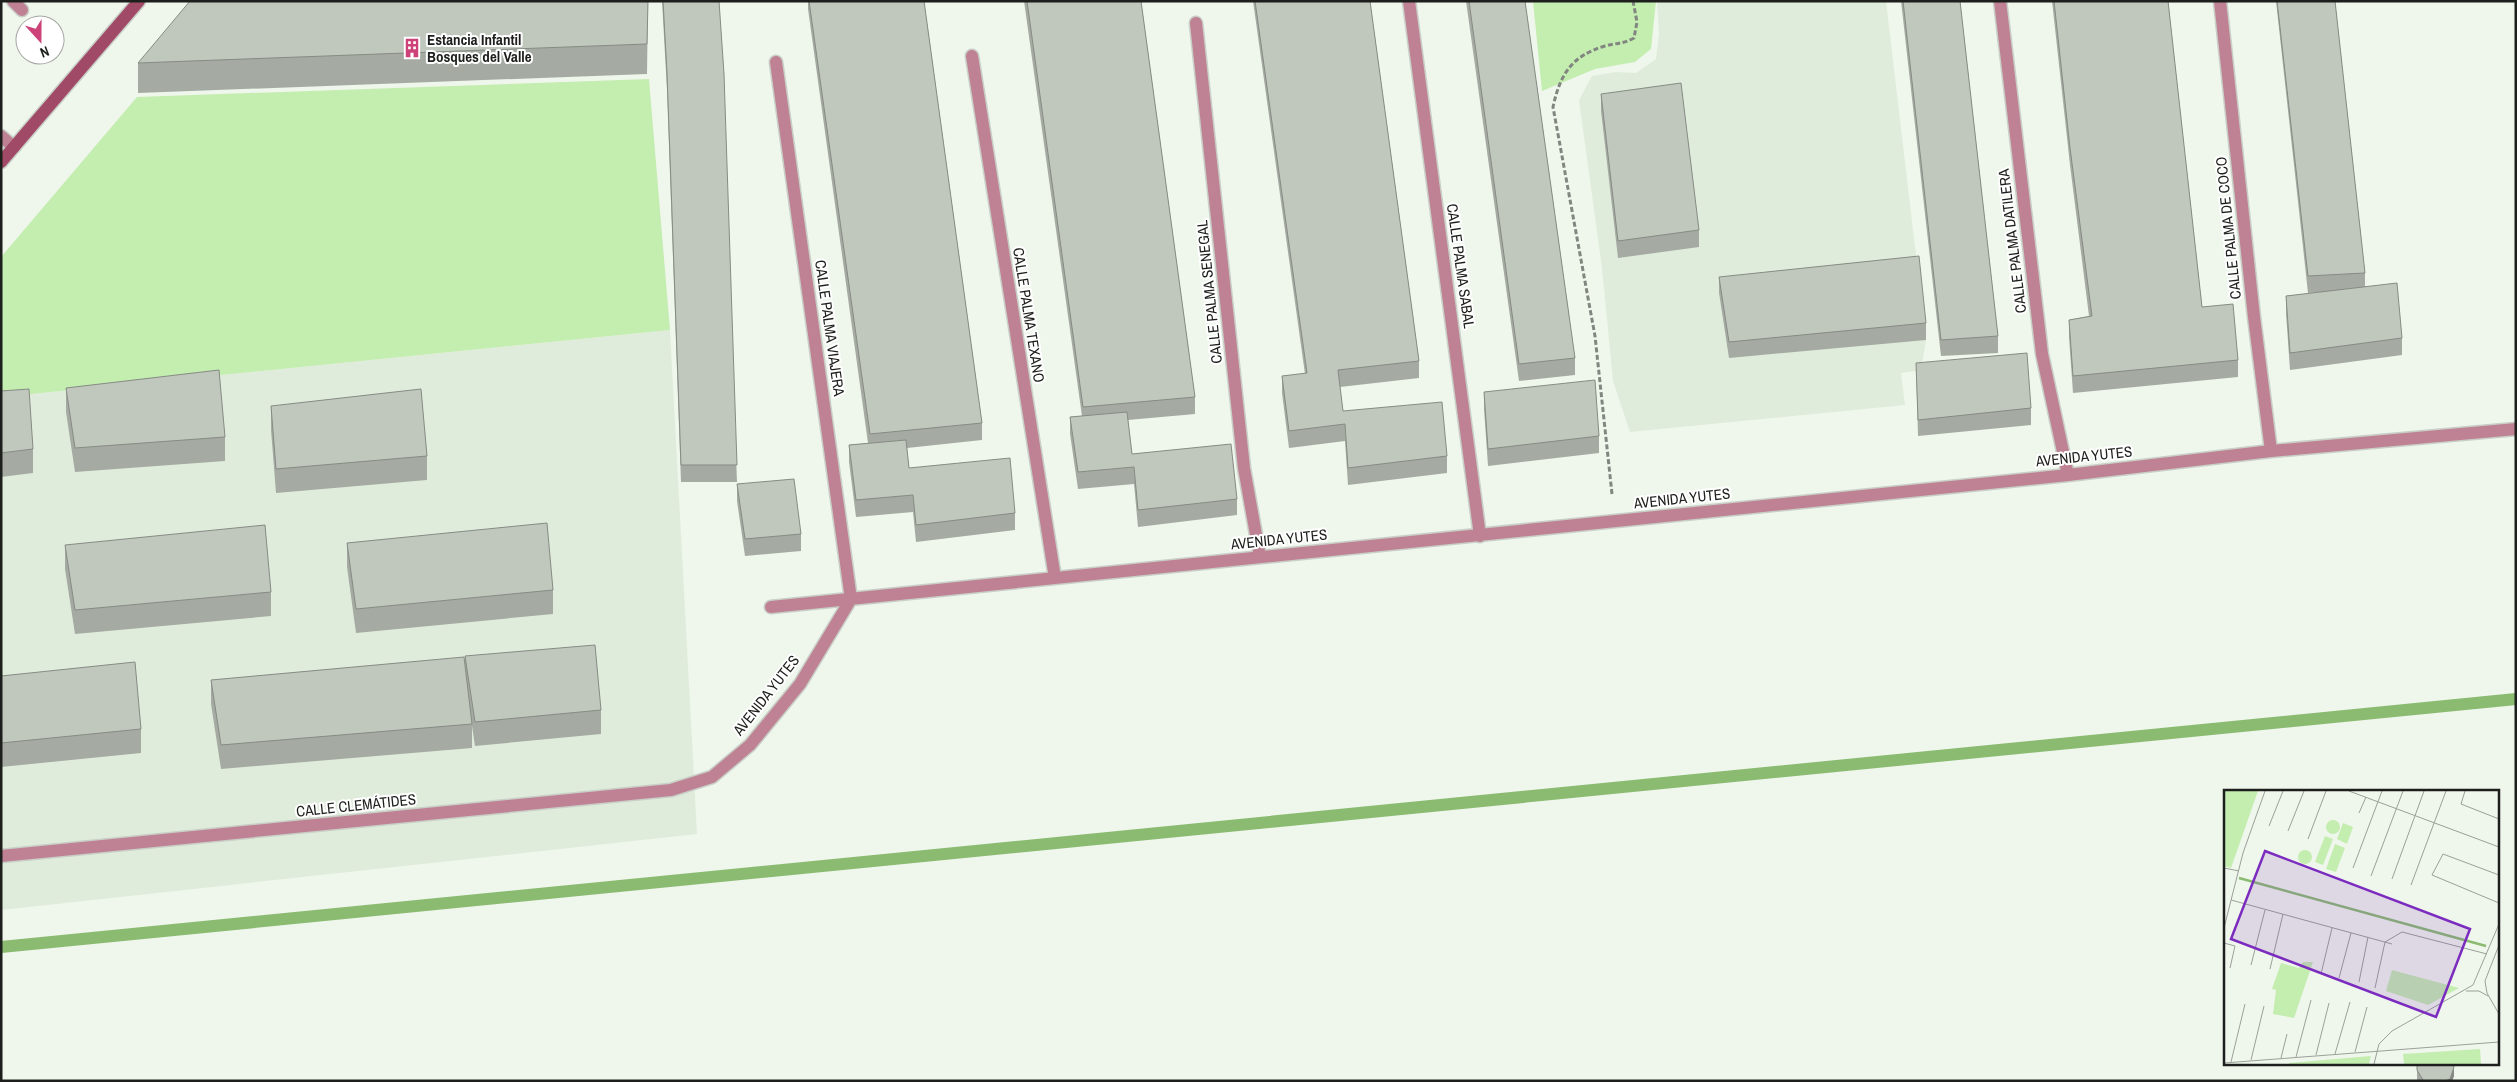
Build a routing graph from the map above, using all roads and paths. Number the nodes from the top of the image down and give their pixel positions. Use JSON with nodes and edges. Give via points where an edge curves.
{"nodes":[{"id":1,"x":139,"y":1,"type":"edge"},
{"id":2,"x":1409,"y":1,"type":"edge"},
{"id":3,"x":1634,"y":1,"type":"edge"},
{"id":4,"x":2000,"y":1,"type":"edge"},
{"id":5,"x":2220,"y":1,"type":"edge"},
{"id":6,"x":1196,"y":23,"type":"dead end"},
{"id":7,"x":972,"y":56,"type":"dead end"},
{"id":8,"x":776,"y":62,"type":"dead end"},
{"id":9,"x":1,"y":136,"type":"edge"},
{"id":10,"x":14,"y":147,"type":"junction"},
{"id":11,"x":1,"y":162,"type":"edge"},
{"id":12,"x":2516,"y":429,"type":"edge"},
{"id":13,"x":2271,"y":451,"type":"junction"},
{"id":14,"x":2068,"y":475,"type":"junction"},
{"id":15,"x":1615,"y":522,"type":"junction"},
{"id":16,"x":1480,"y":536,"type":"junction"},
{"id":17,"x":1260,"y":557,"type":"junction"},
{"id":18,"x":1055,"y":578,"type":"junction"},
{"id":19,"x":851,"y":599,"type":"junction"},
{"id":20,"x":771,"y":607,"type":"dead end"},
{"id":21,"x":712,"y":777,"type":"joint"},
{"id":22,"x":1,"y":856,"type":"edge"}],
"edges":[{"from":1,"to":10,"type":"street"},
{"from":2,"to":16,"type":"street","name":"CALLE PALMA SABAL"},
{"from":3,"to":15,"type":"path","via":[[1637,22],[1634,38],[1578,57],[1558,82],[1553,107],[1595,336]]},
{"from":4,"to":14,"type":"street","name":"CALLE PALMA DATILERA","via":[[2042,354]]},
{"from":5,"to":13,"type":"street","name":"CALLE PALMA DE COCO"},
{"from":6,"to":17,"type":"street","name":"CALLE PALMA SENEGAL","via":[[1244,468]]},
{"from":7,"to":18,"type":"street","name":"CALLE PALMA TEXANO"},
{"from":8,"to":19,"type":"street","name":"CALLE PALMA VIAJERA"},
{"from":9,"to":10,"type":"street"},
{"from":10,"to":11,"type":"street"},
{"from":12,"to":13,"type":"street","name":"AVENIDA YUTES"},
{"from":13,"to":14,"type":"street","name":"AVENIDA YUTES"},
{"from":14,"to":15,"type":"street","name":"AVENIDA YUTES"},
{"from":15,"to":16,"type":"street","name":"AVENIDA YUTES"},
{"from":16,"to":17,"type":"street","name":"AVENIDA YUTES"},
{"from":17,"to":18,"type":"street","name":"AVENIDA YUTES"},
{"from":18,"to":19,"type":"street","name":"AVENIDA YUTES"},
{"from":19,"to":20,"type":"street","name":"AVENIDA YUTES"},
{"from":19,"to":21,"type":"street","name":"AVENIDA YUTES","via":[[800,684],[750,745]]},
{"from":21,"to":22,"type":"street","name":"CALLE CLEMÁTIDES","via":[[671,790]]}]}
